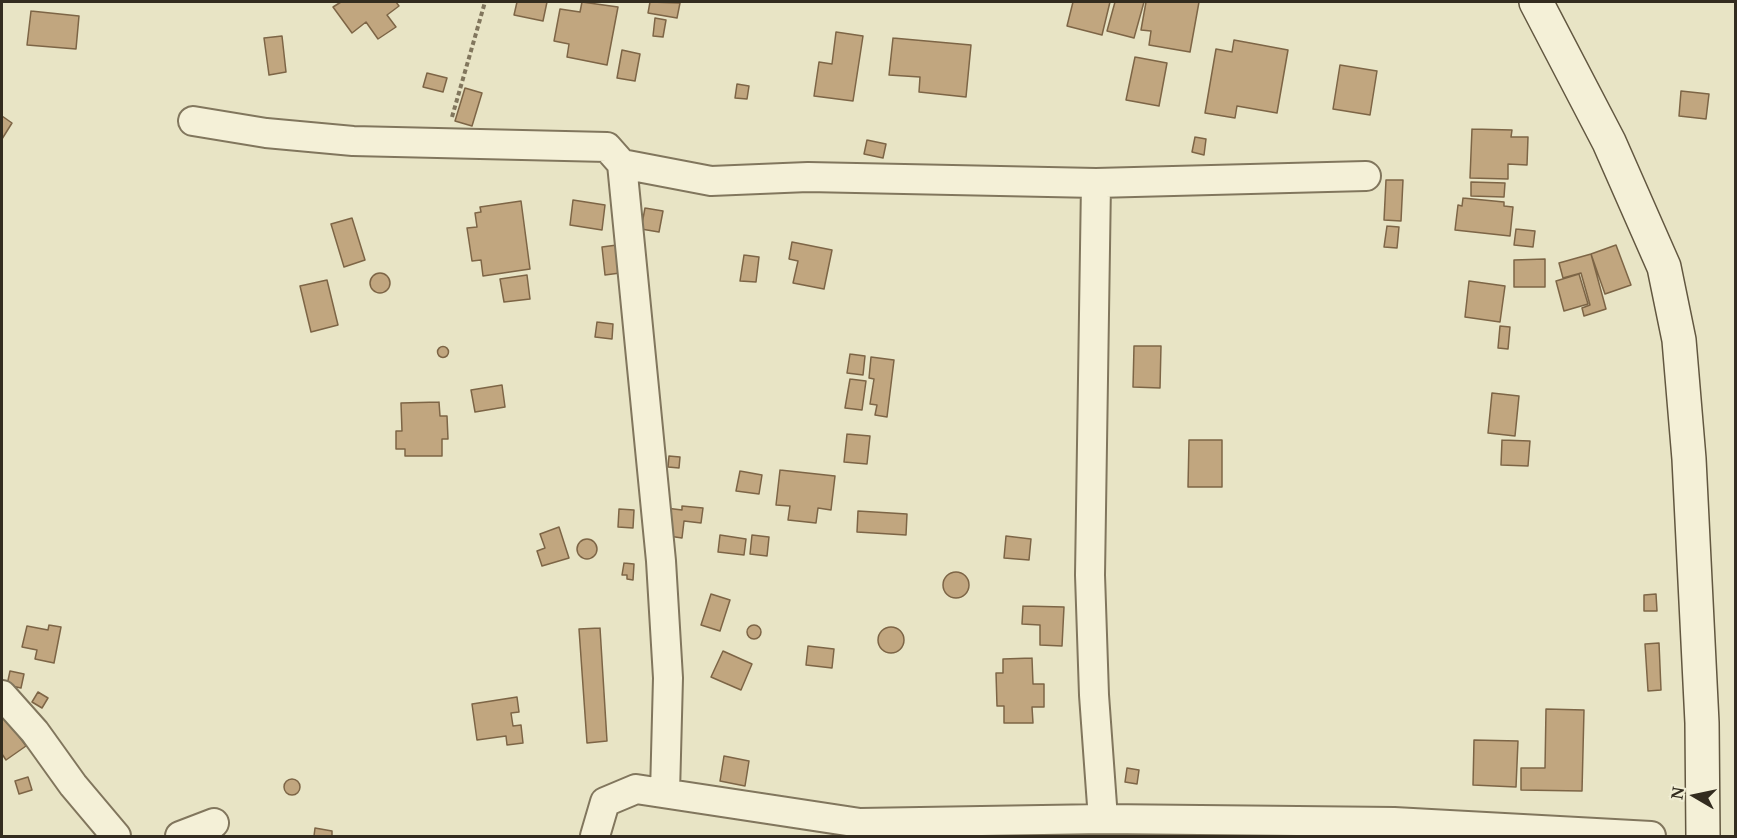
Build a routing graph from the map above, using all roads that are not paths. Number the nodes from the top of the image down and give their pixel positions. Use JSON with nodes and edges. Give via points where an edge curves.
{"nodes":[{"id":1,"x":1536,"y":2,"type":"edge"},
{"id":2,"x":193,"y":121,"type":"dead end"},
{"id":3,"x":622,"y":164,"type":"junction"},
{"id":4,"x":1366,"y":176,"type":"dead end"},
{"id":5,"x":1096,"y":183,"type":"junction"},
{"id":6,"x":2,"y":695,"type":"edge"},
{"id":7,"x":666,"y":793,"type":"junction"},
{"id":8,"x":1103,"y":819,"type":"junction"},
{"id":9,"x":214,"y":824,"type":"dead end"},
{"id":10,"x":1186,"y":828,"type":"edge"},
{"id":11,"x":116,"y":837,"type":"edge"},
{"id":12,"x":180,"y":837,"type":"edge"},
{"id":13,"x":595,"y":837,"type":"edge"},
{"id":14,"x":1651,"y":837,"type":"edge"},
{"id":15,"x":1703,"y":837,"type":"edge"}],
"edges":[{"from":1,"to":15,"type":"street","via":[[1595,113],[1664,267],[1678,340],[1689,459],[1702,723]]},
{"from":2,"to":3,"type":"street","via":[[266,134],[398,143],[607,147]]},
{"from":3,"to":5,"type":"street","via":[[711,181],[808,177]]},
{"from":3,"to":7,"type":"street","via":[[661,561],[668,678]]},
{"from":4,"to":5,"type":"street"},
{"from":5,"to":8,"type":"street","via":[[1090,576]]},
{"from":6,"to":11,"type":"street"},
{"from":7,"to":8,"type":"street","via":[[860,823]]},
{"from":7,"to":13,"type":"street","via":[[636,789],[605,802]]},
{"from":8,"to":10,"type":"street"},
{"from":9,"to":12,"type":"street"},
{"from":10,"to":14,"type":"street","via":[[1394,822]]}]}
